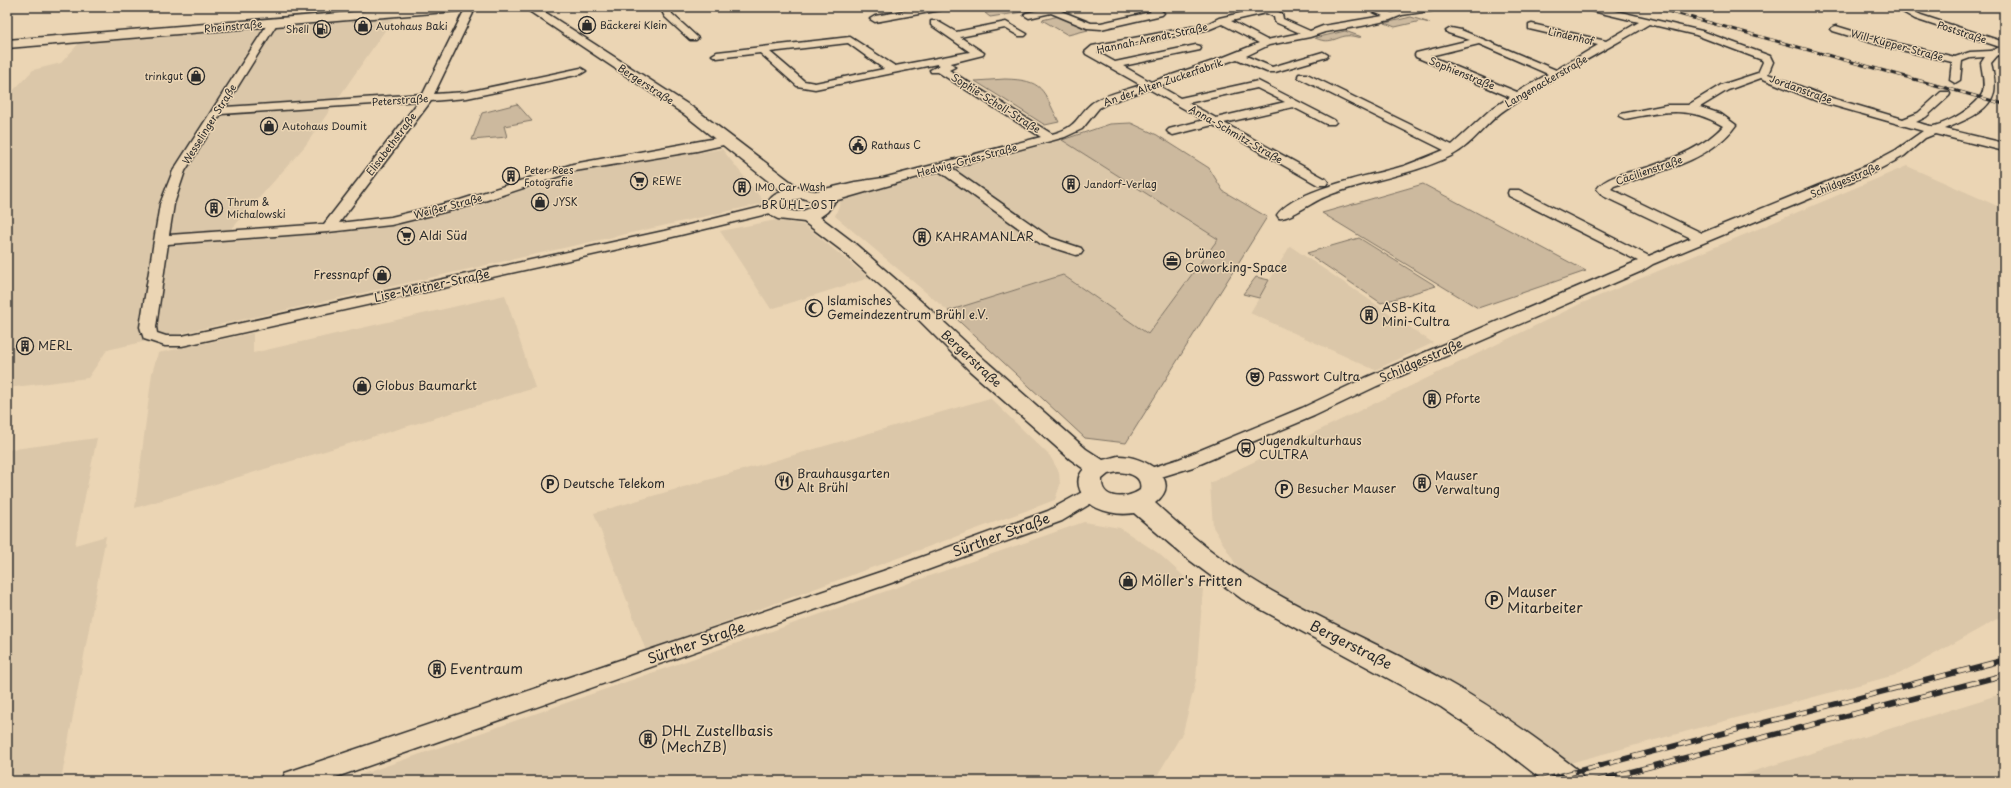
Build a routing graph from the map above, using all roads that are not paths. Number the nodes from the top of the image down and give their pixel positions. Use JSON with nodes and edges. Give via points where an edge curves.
{"nodes":[{"id":1,"x":529,"y":7,"type":"edge"},
{"id":2,"x":665,"y":7,"type":"edge"},
{"id":3,"x":941,"y":7,"type":"edge"},
{"id":4,"x":1150,"y":7,"type":"edge"},
{"id":5,"x":1283,"y":7,"type":"edge"},
{"id":6,"x":1366,"y":7,"type":"edge"},
{"id":7,"x":1437,"y":7,"type":"edge"},
{"id":8,"x":1587,"y":7,"type":"edge"},
{"id":9,"x":1899,"y":7,"type":"edge"},
{"id":10,"x":1059,"y":8,"type":"edge"},
{"id":11,"x":1422,"y":8,"type":"edge"},
{"id":12,"x":463,"y":10,"type":"edge"},
{"id":13,"x":1267,"y":10,"type":"junction"},
{"id":14,"x":1253,"y":13,"type":"junction"},
{"id":15,"x":1029,"y":15,"type":"dead end"},
{"id":16,"x":1391,"y":16,"type":"junction"},
{"id":17,"x":876,"y":19,"type":"dead end"},
{"id":18,"x":996,"y":19,"type":"dead end"},
{"id":19,"x":1222,"y":20,"type":"junction"},
{"id":20,"x":1278,"y":20,"type":"junction"},
{"id":21,"x":1647,"y":20,"type":"junction"},
{"id":22,"x":273,"y":22,"type":"junction"},
{"id":23,"x":934,"y":23,"type":"dead end"},
{"id":24,"x":1006,"y":25,"type":"junction"},
{"id":25,"x":1532,"y":27,"type":"dead end"},
{"id":26,"x":1836,"y":28,"type":"dead end"},
{"id":27,"x":1451,"y":31,"type":"dead end"},
{"id":28,"x":1022,"y":34,"type":"dead end"},
{"id":29,"x":1310,"y":34,"type":"junction"},
{"id":30,"x":954,"y":35,"type":"junction"},
{"id":31,"x":693,"y":38,"type":"dead end"},
{"id":32,"x":1480,"y":41,"type":"junction"},
{"id":33,"x":1266,"y":43,"type":"junction"},
{"id":34,"x":7,"y":44,"type":"edge"},
{"id":35,"x":1609,"y":45,"type":"junction"},
{"id":36,"x":2004,"y":46,"type":"edge"},
{"id":37,"x":1196,"y":48,"type":"dead end"},
{"id":38,"x":760,"y":49,"type":"junction"},
{"id":39,"x":2004,"y":49,"type":"edge"},
{"id":40,"x":1090,"y":52,"type":"joint"},
{"id":41,"x":1993,"y":54,"type":"junction"},
{"id":42,"x":717,"y":55,"type":"dead end"},
{"id":43,"x":1323,"y":55,"type":"dead end"},
{"id":44,"x":1238,"y":56,"type":"junction"},
{"id":45,"x":1957,"y":60,"type":"junction"},
{"id":46,"x":941,"y":65,"type":"junction"},
{"id":47,"x":1113,"y":65,"type":"junction"},
{"id":48,"x":893,"y":70,"type":"junction"},
{"id":49,"x":581,"y":71,"type":"dead end"},
{"id":50,"x":1557,"y":74,"type":"junction"},
{"id":51,"x":1762,"y":75,"type":"junction"},
{"id":52,"x":1303,"y":76,"type":"dead end"},
{"id":53,"x":1955,"y":80,"type":"dead end"},
{"id":54,"x":1151,"y":86,"type":"junction"},
{"id":55,"x":1945,"y":94,"type":"dead end"},
{"id":56,"x":1518,"y":96,"type":"junction"},
{"id":57,"x":427,"y":98,"type":"junction"},
{"id":58,"x":1180,"y":101,"type":"junction"},
{"id":59,"x":1295,"y":103,"type":"junction"},
{"id":60,"x":1690,"y":108,"type":"junction"},
{"id":61,"x":217,"y":111,"type":"junction"},
{"id":62,"x":1625,"y":116,"type":"dead end"},
{"id":63,"x":1214,"y":122,"type":"junction"},
{"id":64,"x":1330,"y":122,"type":"dead end"},
{"id":65,"x":1906,"y":122,"type":"junction"},
{"id":66,"x":1933,"y":130,"type":"junction"},
{"id":67,"x":1173,"y":132,"type":"dead end"},
{"id":68,"x":1051,"y":138,"type":"junction"},
{"id":69,"x":728,"y":140,"type":"junction"},
{"id":70,"x":2004,"y":147,"type":"edge"},
{"id":71,"x":1452,"y":150,"type":"junction"},
{"id":72,"x":941,"y":167,"type":"junction"},
{"id":73,"x":1322,"y":182,"type":"dead end"},
{"id":74,"x":1514,"y":193,"type":"dead end"},
{"id":75,"x":821,"y":202,"type":"junction"},
{"id":76,"x":783,"y":203,"type":"junction"},
{"id":77,"x":1284,"y":215,"type":"dead end"},
{"id":78,"x":804,"y":216,"type":"junction"},
{"id":79,"x":328,"y":228,"type":"junction"},
{"id":80,"x":1703,"y":239,"type":"junction"},
{"id":81,"x":162,"y":240,"type":"junction"},
{"id":82,"x":847,"y":246,"type":"junction"},
{"id":83,"x":1076,"y":251,"type":"dead end"},
{"id":84,"x":1648,"y":261,"type":"junction"},
{"id":85,"x":165,"y":342,"type":"joint"},
{"id":86,"x":1098,"y":468,"type":"junction"},
{"id":87,"x":1148,"y":475,"type":"junction"},
{"id":88,"x":1093,"y":494,"type":"junction"},
{"id":89,"x":1138,"y":502,"type":"junction"},
{"id":90,"x":294,"y":781,"type":"edge"},
{"id":91,"x":1568,"y":781,"type":"edge"}],
"edges":[{"from":1,"to":69,"type":"street","name":"Bergerstraße","via":[[690,112]]},
{"from":2,"to":31,"type":"street","via":[[668,15]]},
{"from":3,"to":17,"type":"street","via":[[919,14]]},
{"from":4,"to":10,"type":"street","via":[[1159,13],[1095,26],[1073,20]]},
{"from":5,"to":13,"type":"street","name":"Hannah-Arendt-Straße"},
{"from":6,"to":16,"type":"street"},
{"from":7,"to":11,"type":"street","name":"An der Alten Zuckerfabrik"},
{"from":8,"to":21,"type":"street"},
{"from":9,"to":36,"type":"street","name":"Poststraße","via":[[1918,17]]},
{"from":10,"to":15,"type":"street"},
{"from":11,"to":16,"type":"street","name":"An der Alten Zuckerfabrik"},
{"from":12,"to":22,"type":"street","name":"Rheinstraße"},
{"from":12,"to":57,"type":"street","name":"Elisabethstraße"},
{"from":13,"to":14,"type":"street","name":"Hannah-Arendt-Straße"},
{"from":13,"to":20,"type":"street","via":[[1279,16]]},
{"from":14,"to":19,"type":"street","name":"Hannah-Arendt-Straße"},
{"from":14,"to":20,"type":"street","via":[[1266,19]]},
{"from":16,"to":29,"type":"street","name":"An der Alten Zuckerfabrik","via":[[1362,24],[1323,29]]},
{"from":18,"to":24,"type":"street"},
{"from":19,"to":33,"type":"street"},
{"from":19,"to":40,"type":"street","name":"Hannah-Arendt-Straße","via":[[1210,26],[1096,48]]},
{"from":20,"to":29,"type":"street"},
{"from":21,"to":35,"type":"street","name":"Langenackerstraße"},
{"from":21,"to":51,"type":"street","name":"Jordanstraße","via":[[1699,33],[1766,58],[1768,62]]},
{"from":22,"to":34,"type":"street","name":"Rheinstraße"},
{"from":22,"to":61,"type":"street","name":"Wesselinger Straße"},
{"from":23,"to":30,"type":"street","name":"Sophie-Scholl-Straße"},
{"from":24,"to":28,"type":"street"},
{"from":24,"to":30,"type":"street"},
{"from":25,"to":35,"type":"street","name":"Lindenhof"},
{"from":26,"to":45,"type":"street","name":"Will-Küpper-Straße","via":[[1910,50]]},
{"from":27,"to":32,"type":"street"},
{"from":29,"to":33,"type":"street","name":"An der Alten Zuckerfabrik"},
{"from":30,"to":46,"type":"street","name":"Sophie-Scholl-Straße","via":[[951,36],[980,53]]},
{"from":32,"to":50,"type":"street"},
{"from":32,"to":56,"type":"street","name":"Sophienstraße","via":[[1420,55]]},
{"from":33,"to":44,"type":"street","name":"An der Alten Zuckerfabrik"},
{"from":35,"to":50,"type":"street","name":"Langenackerstraße"},
{"from":37,"to":47,"type":"street"},
{"from":38,"to":42,"type":"street"},
{"from":38,"to":48,"type":"street","via":[[850,40]]},
{"from":38,"to":48,"type":"street","via":[[805,86]]},
{"from":39,"to":41,"type":"street"},
{"from":40,"to":47,"type":"street","name":"Anna-Schmitz-Straße"},
{"from":41,"to":45,"type":"street","via":[[1967,55]]},
{"from":41,"to":66,"type":"street","name":"Schildgesstraße","via":[[1986,63],[1988,93],[1982,103],[1963,117]]},
{"from":43,"to":44,"type":"street","name":"An der Alten Zuckerfabrik","via":[[1271,70]]},
{"from":44,"to":54,"type":"street","name":"An der Alten Zuckerfabrik"},
{"from":45,"to":53,"type":"street"},
{"from":46,"to":48,"type":"street","name":"Sophie-Scholl-Straße","via":[[931,71],[921,64]]},
{"from":46,"to":68,"type":"street","name":"Sophie-Scholl-Straße"},
{"from":47,"to":54,"type":"street","name":"Anna-Schmitz-Straße"},
{"from":49,"to":57,"type":"street","name":"Peterstraße","via":[[481,93]]},
{"from":50,"to":56,"type":"street","name":"Langenackerstraße"},
{"from":51,"to":60,"type":"street","via":[[1731,84]]},
{"from":51,"to":65,"type":"street","name":"Jordanstraße","via":[[1868,113]]},
{"from":52,"to":71,"type":"street"},
{"from":54,"to":58,"type":"street","name":"Anna-Schmitz-Straße"},
{"from":54,"to":68,"type":"street","name":"An der Alten Zuckerfabrik","via":[[1104,101],[1095,106],[1078,127]]},
{"from":55,"to":65,"type":"street","via":[[1922,115]]},
{"from":56,"to":71,"type":"street","name":"Langenackerstraße","via":[[1490,114]]},
{"from":57,"to":61,"type":"street","name":"Peterstraße"},
{"from":57,"to":79,"type":"street","name":"Elisabethstraße"},
{"from":58,"to":59,"type":"street","via":[[1258,84]]},
{"from":58,"to":63,"type":"street","name":"Anna-Schmitz-Straße"},
{"from":59,"to":63,"type":"street"},
{"from":59,"to":64,"type":"street"},
{"from":60,"to":62,"type":"street","name":"Cäcilienstraße","via":[[1667,107]]},
{"from":60,"to":80,"type":"street","name":"Cäcilienstraße","via":[[1716,116],[1730,125],[1694,154],[1663,167],[1609,183],[1604,189]]},
{"from":61,"to":81,"type":"street","name":"Wesselinger Straße","via":[[179,171],[167,204]]},
{"from":63,"to":67,"type":"street"},
{"from":63,"to":73,"type":"street","name":"Anna-Schmitz-Straße"},
{"from":65,"to":66,"type":"street","name":"Jordanstraße"},
{"from":66,"to":70,"type":"street","name":"Jordanstraße"},
{"from":66,"to":80,"type":"street","name":"Schildgesstraße","via":[[1886,162]]},
{"from":68,"to":72,"type":"street","name":"Hedwig-Gries-Straße"},
{"from":69,"to":76,"type":"street","name":"Bergerstraße","via":[[758,167]]},
{"from":69,"to":79,"type":"street","name":"Weißer Straße","via":[[576,168],[464,203],[391,221]]},
{"from":71,"to":77,"type":"street","name":"Langenackerstraße","via":[[1410,168],[1343,186],[1294,206]]},
{"from":72,"to":75,"type":"street","name":"Hedwig-Gries-Straße"},
{"from":72,"to":83,"type":"street","via":[[1046,241]]},
{"from":74,"to":84,"type":"street"},
{"from":75,"to":76,"type":"street"},
{"from":75,"to":78,"type":"street","name":"Bergerstraße"},
{"from":75,"to":82,"type":"street","name":"Bergerstraße","via":[[822,213]]},
{"from":76,"to":78,"type":"street","name":"Bergerstraße","via":[[790,216]]},
{"from":76,"to":85,"type":"street","name":"Lise-Meitner-Straße","via":[[699,227],[203,337]]},
{"from":78,"to":82,"type":"street","name":"Bergerstraße","via":[[814,220]]},
{"from":79,"to":81,"type":"street","name":"Weißer Straße"},
{"from":80,"to":84,"type":"street","name":"Schildgesstraße"},
{"from":81,"to":85,"type":"street","name":"Wesselinger Straße","via":[[148,327],[150,336]]},
{"from":82,"to":86,"type":"street","name":"Bergerstraße","via":[[978,366],[1078,454]]},
{"from":84,"to":87,"type":"street","name":"Schildgesstraße","via":[[1308,412],[1186,463]]},
{"from":86,"to":87,"type":"street","via":[[1128,464]]},
{"from":86,"to":88,"type":"street","via":[[1088,480]]},
{"from":87,"to":89,"type":"street","via":[[1153,488],[1150,495]]},
{"from":88,"to":89,"type":"street","via":[[1111,504]]},
{"from":88,"to":90,"type":"street","name":"Sürther Straße","via":[[1055,516],[890,576]]},
{"from":89,"to":91,"type":"street","name":"Bergerstraße","via":[[1207,562],[1252,592],[1460,703]]}]}
